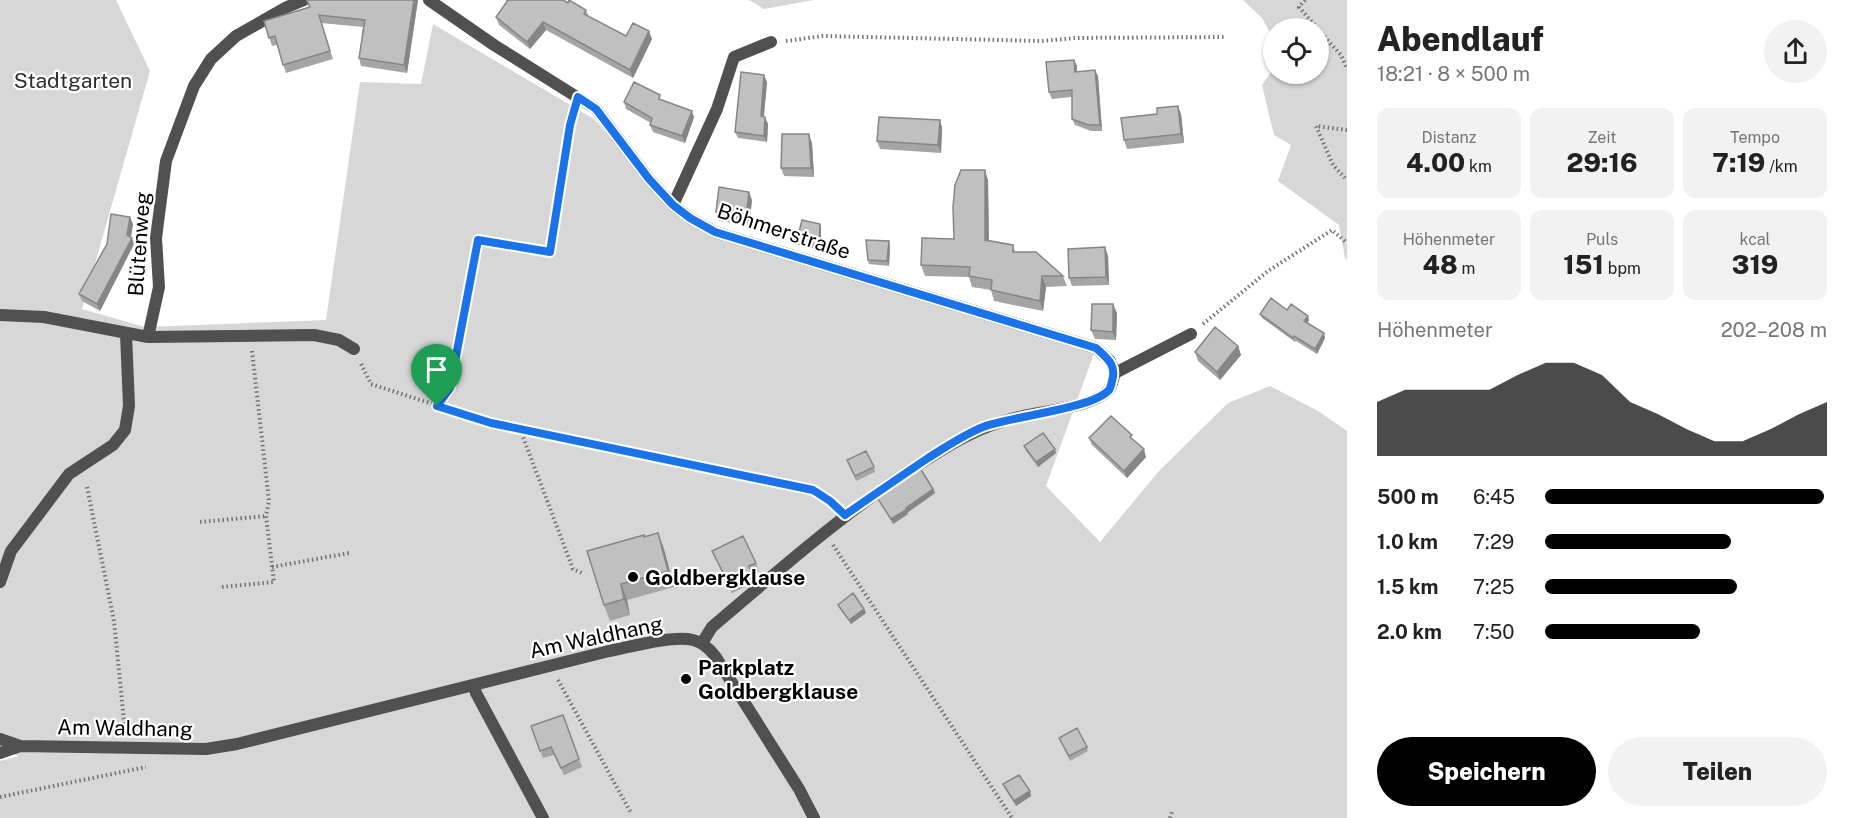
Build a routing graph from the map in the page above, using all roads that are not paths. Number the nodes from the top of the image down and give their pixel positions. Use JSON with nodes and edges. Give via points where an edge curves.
{"nodes":[{"id":1,"x":304,"y":0,"type":"edge"},
{"id":2,"x":429,"y":0,"type":"edge"},
{"id":3,"x":771,"y":42,"type":"road end"},
{"id":4,"x":673,"y":205,"type":"junction"},
{"id":5,"x":0,"y":315,"type":"edge"},
{"id":6,"x":126,"y":334,"type":"junction"},
{"id":7,"x":1191,"y":334,"type":"road end"},
{"id":8,"x":148,"y":337,"type":"junction"},
{"id":9,"x":354,"y":349,"type":"road end"},
{"id":10,"x":1115,"y":373,"type":"junction"},
{"id":11,"x":0,"y":582,"type":"edge"},
{"id":12,"x":702,"y":643,"type":"junction"},
{"id":13,"x":474,"y":685,"type":"junction"},
{"id":14,"x":0,"y":739,"type":"edge"},
{"id":15,"x":20,"y":746,"type":"junction"},
{"id":16,"x":0,"y":753,"type":"edge"},
{"id":17,"x":543,"y":818,"type":"edge"},
{"id":18,"x":814,"y":818,"type":"edge"}],
"edges":[{"from":1,"to":8,"type":"street","name":"Blütenweg","via":[[236,36],[210,59],[194,86],[166,161],[156,238],[159,287]]},
{"from":2,"to":4,"type":"street","name":"Böhmerstraße","via":[[596,109]]},
{"from":3,"to":4,"type":"street","via":[[734,57],[717,109]]},
{"from":4,"to":10,"type":"street","name":"Böhmerstraße","via":[[715,232],[1096,348],[1110,361]]},
{"from":5,"to":6,"type":"street","via":[[44,317]]},
{"from":6,"to":8,"type":"street"},
{"from":6,"to":11,"type":"street","via":[[129,406],[125,430],[113,445],[69,474],[12,551]]},
{"from":7,"to":10,"type":"street"},
{"from":8,"to":9,"type":"street","via":[[314,335],[339,340]]},
{"from":10,"to":12,"type":"street","via":[[1110,388],[1098,399],[1007,420],[959,438],[845,515],[712,627]]},
{"from":12,"to":13,"type":"street","name":"Am Waldhang","via":[[669,640],[609,651]]},
{"from":12,"to":18,"type":"street","via":[[715,656]]},
{"from":13,"to":15,"type":"street","name":"Am Waldhang","via":[[206,749]]},
{"from":13,"to":17,"type":"street"},
{"from":14,"to":15,"type":"street","name":"Am Waldhang"},
{"from":15,"to":16,"type":"street"}]}
